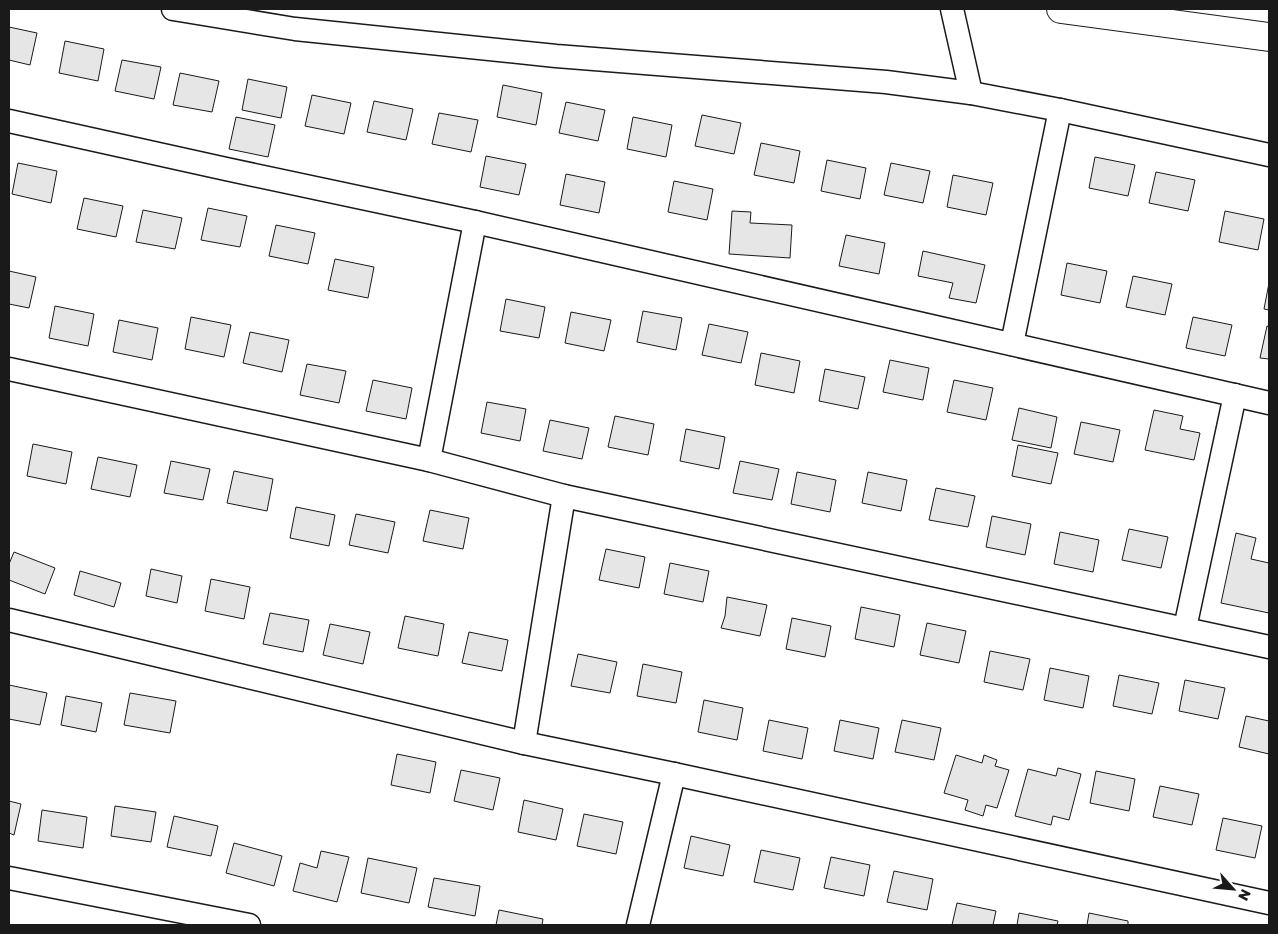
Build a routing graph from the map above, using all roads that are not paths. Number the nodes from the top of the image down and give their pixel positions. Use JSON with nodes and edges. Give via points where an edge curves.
{"nodes":[{"id":1,"x":173,"y":9,"type":"edge"},
{"id":2,"x":952,"y":9,"type":"edge"},
{"id":3,"x":1061,"y":9,"type":"edge"},
{"id":4,"x":1269,"y":36,"type":"edge"},
{"id":5,"x":971,"y":93,"type":"junction"},
{"id":6,"x":1060,"y":110,"type":"junction"},
{"id":7,"x":9,"y":121,"type":"edge"},
{"id":8,"x":1269,"y":155,"type":"edge"},
{"id":9,"x":476,"y":222,"type":"junction"},
{"id":10,"x":1012,"y":344,"type":"junction"},
{"id":11,"x":9,"y":369,"type":"edge"},
{"id":12,"x":1235,"y":395,"type":"junction"},
{"id":13,"x":1269,"y":403,"type":"edge"},
{"id":14,"x":429,"y":460,"type":"junction"},
{"id":15,"x":564,"y":496,"type":"junction"},
{"id":16,"x":9,"y":620,"type":"edge"},
{"id":17,"x":1185,"y":628,"type":"junction"},
{"id":18,"x":1269,"y":647,"type":"edge"},
{"id":19,"x":524,"y":743,"type":"junction"},
{"id":20,"x":674,"y":774,"type":"junction"},
{"id":21,"x":9,"y":878,"type":"edge"},
{"id":22,"x":1269,"y":903,"type":"edge"},
{"id":23,"x":249,"y":925,"type":"edge"},
{"id":24,"x":638,"y":925,"type":"edge"}],
"edges":[{"from":1,"to":5,"type":"street","via":[[295,29],[556,56],[886,82]]},
{"from":2,"to":5,"type":"street"},
{"from":3,"to":4,"type":"street"},
{"from":5,"to":6,"type":"street"},
{"from":6,"to":8,"type":"street"},
{"from":6,"to":10,"type":"street"},
{"from":7,"to":9,"type":"street"},
{"from":9,"to":10,"type":"street"},
{"from":9,"to":14,"type":"street"},
{"from":10,"to":12,"type":"street"},
{"from":11,"to":14,"type":"street"},
{"from":12,"to":13,"type":"street"},
{"from":12,"to":17,"type":"street"},
{"from":14,"to":15,"type":"street"},
{"from":15,"to":17,"type":"street"},
{"from":15,"to":19,"type":"street"},
{"from":16,"to":19,"type":"street"},
{"from":17,"to":18,"type":"street"},
{"from":19,"to":20,"type":"street"},
{"from":20,"to":22,"type":"street"},
{"from":20,"to":24,"type":"street"},
{"from":21,"to":23,"type":"street"}]}
